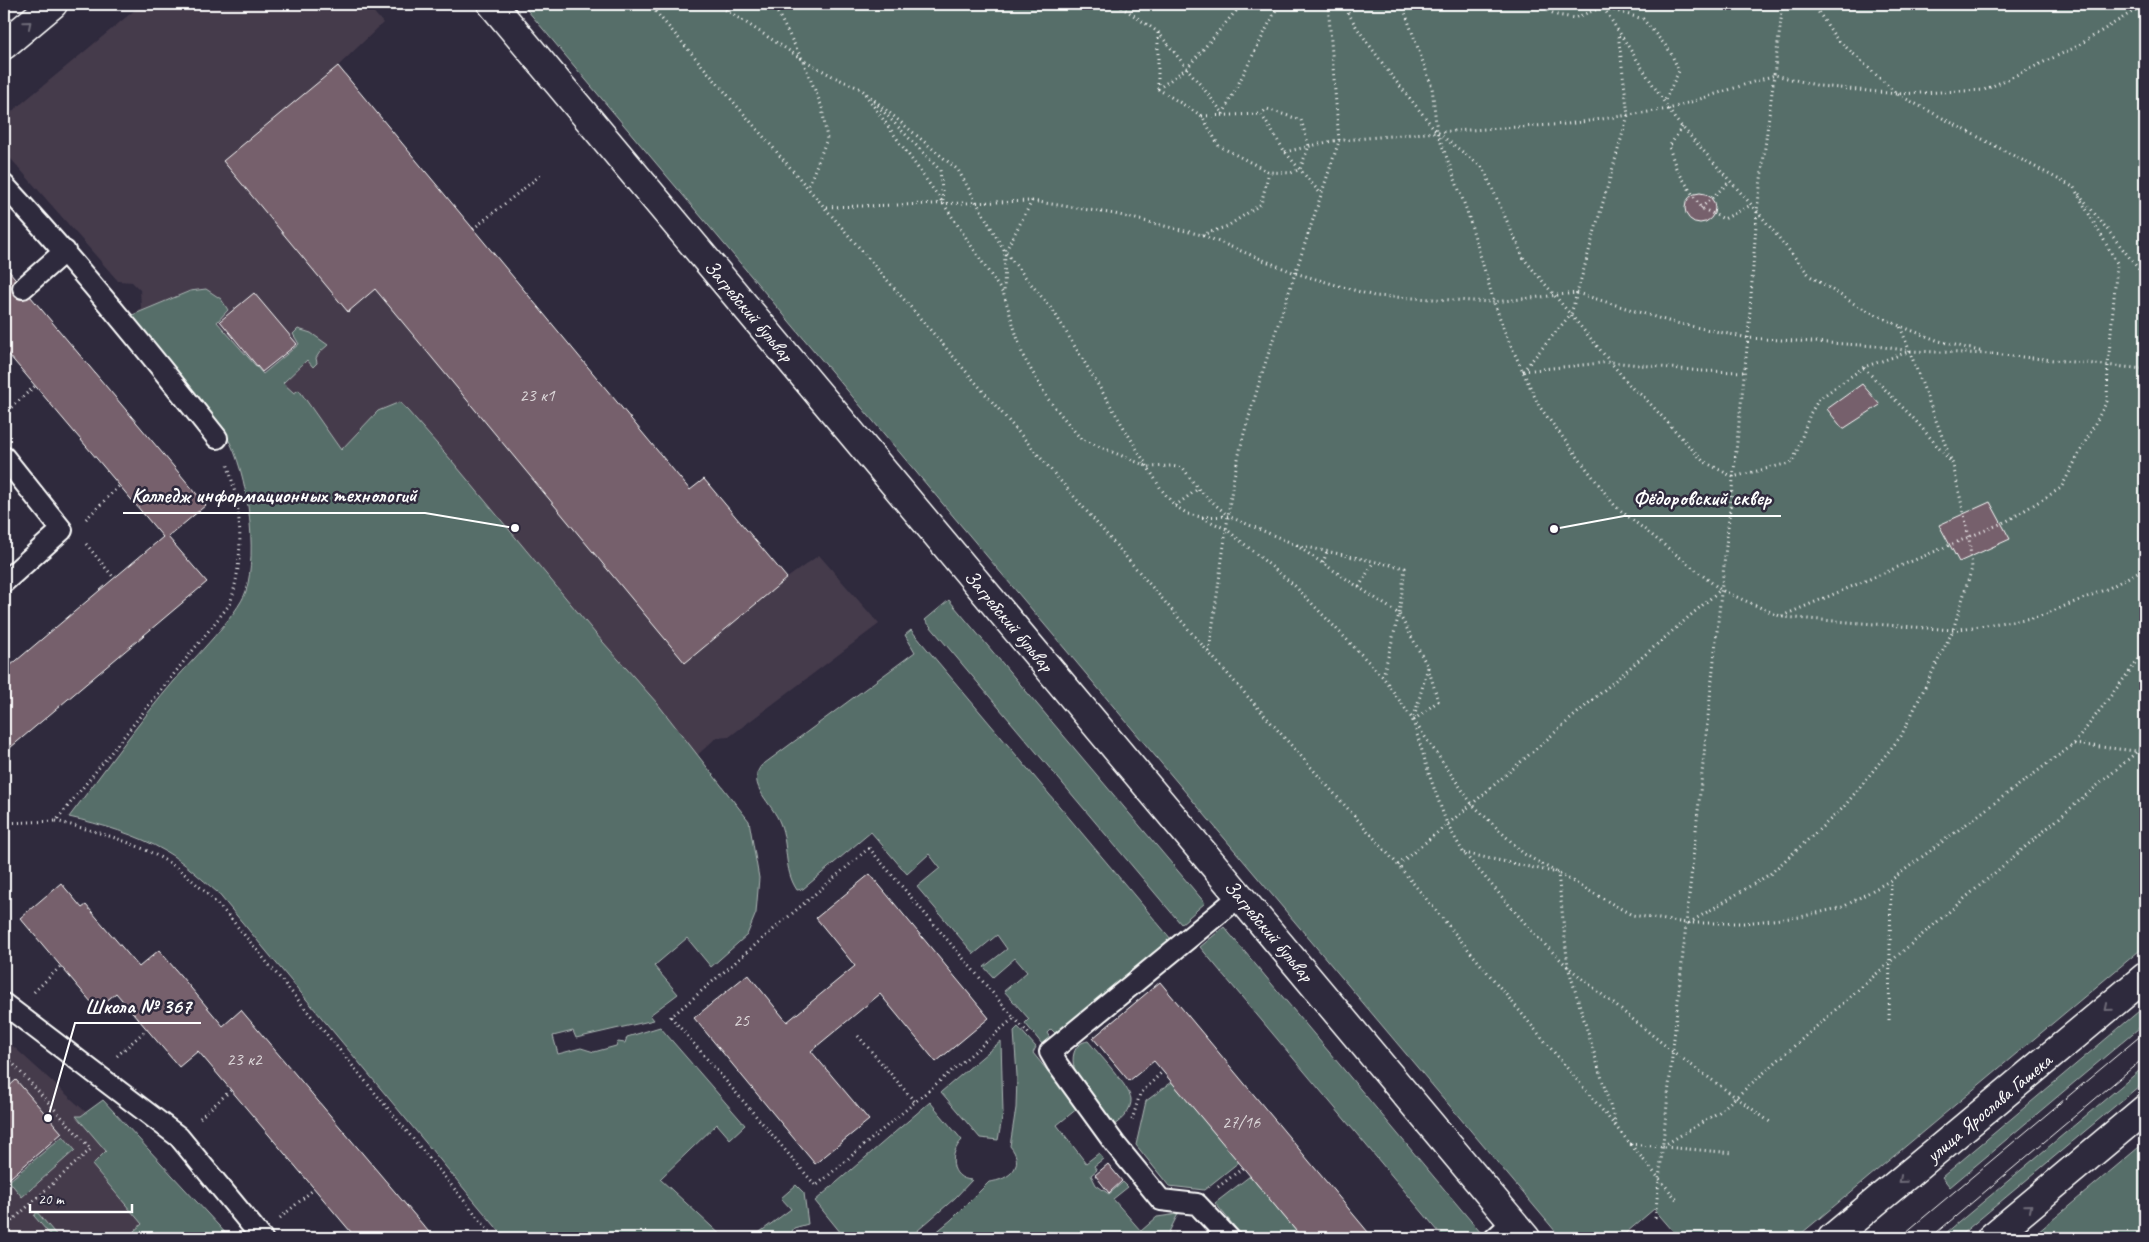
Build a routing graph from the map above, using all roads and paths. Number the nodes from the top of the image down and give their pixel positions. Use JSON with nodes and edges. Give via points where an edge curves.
{"nodes":[{"id":1,"x":53,"y":4,"type":"edge"},
{"id":2,"x":492,"y":4,"type":"edge"},
{"id":3,"x":649,"y":4,"type":"edge"},
{"id":4,"x":717,"y":4,"type":"edge"},
{"id":5,"x":773,"y":4,"type":"edge"},
{"id":6,"x":1054,"y":4,"type":"edge"},
{"id":7,"x":1058,"y":4,"type":"edge"},
{"id":8,"x":1117,"y":4,"type":"edge"},
{"id":9,"x":1236,"y":4,"type":"edge"},
{"id":10,"x":1279,"y":4,"type":"edge"},
{"id":11,"x":1328,"y":4,"type":"edge"},
{"id":12,"x":1344,"y":4,"type":"edge"},
{"id":13,"x":1402,"y":4,"type":"edge"},
{"id":14,"x":1534,"y":4,"type":"edge"},
{"id":15,"x":1783,"y":4,"type":"edge"},
{"id":16,"x":1813,"y":4,"type":"edge"},
{"id":17,"x":2145,"y":4,"type":"edge"},
{"id":18,"x":1602,"y":6,"type":"edge"},
{"id":19,"x":1618,"y":31,"type":"junction"},
{"id":20,"x":1158,"y":32,"type":"junction"},
{"id":21,"x":4,"y":45,"type":"edge"},
{"id":22,"x":802,"y":59,"type":"junction"},
{"id":23,"x":1187,"y":68,"type":"junction"},
{"id":24,"x":1775,"y":74,"type":"junction"},
{"id":25,"x":861,"y":89,"type":"junction"},
{"id":26,"x":1158,"y":89,"type":"junction"},
{"id":27,"x":1897,"y":94,"type":"junction"},
{"id":28,"x":1664,"y":102,"type":"junction"},
{"id":29,"x":1669,"y":109,"type":"junction"},
{"id":30,"x":1223,"y":114,"type":"junction"},
{"id":31,"x":1261,"y":114,"type":"junction"},
{"id":32,"x":1628,"y":115,"type":"junction"},
{"id":33,"x":1202,"y":116,"type":"junction"},
{"id":34,"x":1682,"y":127,"type":"junction"},
{"id":35,"x":1437,"y":132,"type":"junction"},
{"id":36,"x":1339,"y":140,"type":"junction"},
{"id":37,"x":1309,"y":146,"type":"junction"},
{"id":38,"x":1285,"y":152,"type":"junction"},
{"id":39,"x":1300,"y":169,"type":"junction"},
{"id":40,"x":1270,"y":172,"type":"junction"},
{"id":41,"x":542,"y":174,"type":"dead end"},
{"id":42,"x":1729,"y":182,"type":"junction"},
{"id":43,"x":4,"y":185,"type":"edge"},
{"id":44,"x":2073,"y":186,"type":"junction"},
{"id":45,"x":808,"y":187,"type":"junction"},
{"id":46,"x":1321,"y":194,"type":"junction"},
{"id":47,"x":1032,"y":201,"type":"junction"},
{"id":48,"x":976,"y":202,"type":"junction"},
{"id":49,"x":943,"y":203,"type":"junction"},
{"id":50,"x":1751,"y":205,"type":"junction"},
{"id":51,"x":826,"y":207,"type":"junction"},
{"id":52,"x":1701,"y":208,"type":"junction"},
{"id":53,"x":1756,"y":211,"type":"junction"},
{"id":54,"x":474,"y":229,"type":"dead end"},
{"id":55,"x":1202,"y":235,"type":"junction"},
{"id":56,"x":65,"y":251,"type":"junction"},
{"id":57,"x":1005,"y":252,"type":"junction"},
{"id":58,"x":1296,"y":273,"type":"junction"},
{"id":59,"x":2145,"y":277,"type":"edge"},
{"id":60,"x":23,"y":288,"type":"dead end"},
{"id":61,"x":1577,"y":292,"type":"junction"},
{"id":62,"x":1554,"y":295,"type":"junction"},
{"id":63,"x":1004,"y":296,"type":"junction"},
{"id":64,"x":1494,"y":302,"type":"junction"},
{"id":65,"x":1571,"y":314,"type":"junction"},
{"id":66,"x":1900,"y":326,"type":"junction"},
{"id":67,"x":1748,"y":338,"type":"junction"},
{"id":68,"x":1911,"y":350,"type":"junction"},
{"id":69,"x":1991,"y":354,"type":"junction"},
{"id":70,"x":1611,"y":362,"type":"junction"},
{"id":71,"x":2108,"y":366,"type":"junction"},
{"id":72,"x":1864,"y":367,"type":"junction"},
{"id":73,"x":2145,"y":369,"type":"edge"},
{"id":74,"x":1523,"y":371,"type":"junction"},
{"id":75,"x":1744,"y":372,"type":"junction"},
{"id":76,"x":35,"y":386,"type":"dead end"},
{"id":77,"x":4,"y":414,"type":"edge"},
{"id":78,"x":217,"y":438,"type":"joint"},
{"id":79,"x":4,"y":457,"type":"edge"},
{"id":80,"x":1953,"y":465,"type":"junction"},
{"id":81,"x":1149,"y":467,"type":"junction"},
{"id":82,"x":1733,"y":478,"type":"junction"},
{"id":83,"x":119,"y":486,"type":"dead end"},
{"id":84,"x":1198,"y":489,"type":"junction"},
{"id":85,"x":1175,"y":506,"type":"junction"},
{"id":86,"x":1228,"y":516,"type":"junction"},
{"id":87,"x":1201,"y":517,"type":"junction"},
{"id":88,"x":1226,"y":529,"type":"junction"},
{"id":89,"x":68,"y":530,"type":"junction"},
{"id":90,"x":1969,"y":537,"type":"junction"},
{"id":91,"x":1294,"y":544,"type":"junction"},
{"id":92,"x":1328,"y":551,"type":"junction"},
{"id":93,"x":1374,"y":561,"type":"junction"},
{"id":94,"x":1323,"y":563,"type":"junction"},
{"id":95,"x":2145,"y":568,"type":"edge"},
{"id":96,"x":114,"y":578,"type":"dead end"},
{"id":97,"x":4,"y":582,"type":"edge"},
{"id":98,"x":1359,"y":587,"type":"junction"},
{"id":99,"x":1721,"y":590,"type":"junction"},
{"id":100,"x":1399,"y":614,"type":"junction"},
{"id":101,"x":1782,"y":617,"type":"junction"},
{"id":102,"x":1954,"y":630,"type":"junction"},
{"id":103,"x":2145,"y":651,"type":"edge"},
{"id":104,"x":1209,"y":653,"type":"junction"},
{"id":105,"x":4,"y":654,"type":"edge"},
{"id":106,"x":12,"y":664,"type":"dead end"},
{"id":107,"x":1428,"y":667,"type":"junction"},
{"id":108,"x":1382,"y":677,"type":"junction"},
{"id":109,"x":1413,"y":720,"type":"junction"},
{"id":110,"x":2074,"y":744,"type":"junction"},
{"id":111,"x":2145,"y":745,"type":"edge"},
{"id":112,"x":2139,"y":750,"type":"junction"},
{"id":113,"x":2145,"y":752,"type":"edge"},
{"id":114,"x":1472,"y":804,"type":"junction"},
{"id":115,"x":56,"y":821,"type":"junction"},
{"id":116,"x":4,"y":823,"type":"edge"},
{"id":117,"x":1447,"y":824,"type":"junction"},
{"id":118,"x":1463,"y":852,"type":"junction"},
{"id":119,"x":1398,"y":865,"type":"junction"},
{"id":120,"x":1558,"y":873,"type":"junction"},
{"id":121,"x":1891,"y":880,"type":"junction"},
{"id":122,"x":1240,"y":896,"type":"junction"},
{"id":123,"x":1687,"y":923,"type":"junction"},
{"id":124,"x":1890,"y":962,"type":"junction"},
{"id":125,"x":61,"y":966,"type":"dead end"},
{"id":126,"x":1568,"y":967,"type":"junction"},
{"id":127,"x":2145,"y":977,"type":"edge"},
{"id":128,"x":8,"y":1008,"type":"edge"},
{"id":129,"x":1889,"y":1020,"type":"dead end"},
{"id":130,"x":147,"y":1029,"type":"dead end"},
{"id":131,"x":858,"y":1036,"type":"dead end"},
{"id":132,"x":1672,"y":1051,"type":"junction"},
{"id":133,"x":4,"y":1054,"type":"edge"},
{"id":134,"x":1163,"y":1071,"type":"dead end"},
{"id":135,"x":96,"y":1075,"type":"junction"},
{"id":136,"x":230,"y":1090,"type":"dead end"},
{"id":137,"x":1737,"y":1096,"type":"junction"},
{"id":138,"x":915,"y":1102,"type":"junction"},
{"id":139,"x":2145,"y":1109,"type":"edge"},
{"id":140,"x":1770,"y":1122,"type":"dead end"},
{"id":141,"x":1617,"y":1128,"type":"junction"},
{"id":142,"x":179,"y":1137,"type":"junction"},
{"id":143,"x":1115,"y":1144,"type":"junction"},
{"id":144,"x":1630,"y":1144,"type":"junction"},
{"id":145,"x":1662,"y":1146,"type":"junction"},
{"id":146,"x":1734,"y":1153,"type":"dead end"},
{"id":147,"x":1659,"y":1180,"type":"junction"},
{"id":148,"x":314,"y":1189,"type":"dead end"},
{"id":149,"x":1677,"y":1200,"type":"dead end"},
{"id":150,"x":1655,"y":1218,"type":"dead end"},
{"id":151,"x":4,"y":1228,"type":"edge"},
{"id":152,"x":1511,"y":1233,"type":"edge"},
{"id":153,"x":261,"y":1237,"type":"edge"},
{"id":154,"x":495,"y":1238,"type":"edge"},
{"id":155,"x":1229,"y":1238,"type":"edge"},
{"id":156,"x":1832,"y":1238,"type":"edge"},
{"id":157,"x":1991,"y":1238,"type":"edge"}],
"edges":[{"from":21,"to":1,"type":"street","one_way":true},
{"from":2,"to":122,"type":"street","name":"Загребский бульвар"},
{"from":3,"to":45,"type":"path"},
{"from":4,"to":22,"type":"path"},
{"from":5,"to":22,"type":"path"},
{"from":6,"to":7,"type":"path"},
{"from":8,"to":20,"type":"path"},
{"from":9,"to":23,"type":"path","via":[[1236,11]]},
{"from":10,"to":30,"type":"path"},
{"from":11,"to":36,"type":"path"},
{"from":12,"to":35,"type":"path","via":[[1391,75]]},
{"from":13,"to":35,"type":"path","via":[[1432,88]]},
{"from":14,"to":18,"type":"path","via":[[1557,15],[1574,18]]},
{"from":15,"to":24,"type":"path"},
{"from":16,"to":27,"type":"path","via":[[1836,38]]},
{"from":17,"to":27,"type":"path","via":[[2074,48],[1984,90]]},
{"from":18,"to":19,"type":"path"},
{"from":18,"to":28,"type":"path","via":[[1643,19],[1670,50],[1679,72]]},
{"from":19,"to":28,"type":"path"},
{"from":19,"to":32,"type":"path"},
{"from":20,"to":23,"type":"path"},
{"from":20,"to":26,"type":"path"},
{"from":22,"to":25,"type":"path"},
{"from":22,"to":45,"type":"path","via":[[822,106],[827,139]]},
{"from":23,"to":26,"type":"path"},
{"from":23,"to":30,"type":"path"},
{"from":24,"to":27,"type":"path","via":[[1820,86]]},
{"from":24,"to":29,"type":"path"},
{"from":24,"to":53,"type":"path"},
{"from":25,"to":48,"type":"path","via":[[958,170]]},
{"from":25,"to":49,"type":"path"},
{"from":25,"to":49,"type":"path","via":[[940,170]]},
{"from":26,"to":33,"type":"path"},
{"from":27,"to":44,"type":"path"},
{"from":28,"to":29,"type":"path"},
{"from":29,"to":32,"type":"path"},
{"from":29,"to":34,"type":"path"},
{"from":30,"to":31,"type":"path"},
{"from":30,"to":33,"type":"path"},
{"from":31,"to":37,"type":"path","via":[[1267,109],[1301,120]]},
{"from":31,"to":38,"type":"path"},
{"from":32,"to":35,"type":"path","via":[[1568,124]]},
{"from":32,"to":61,"type":"path"},
{"from":33,"to":40,"type":"path","via":[[1219,146]]},
{"from":34,"to":42,"type":"path"},
{"from":34,"to":52,"type":"path","via":[[1669,147],[1676,168]]},
{"from":35,"to":36,"type":"path"},
{"from":35,"to":62,"type":"path","via":[[1483,168],[1524,259]]},
{"from":35,"to":64,"type":"path","via":[[1468,211]]},
{"from":36,"to":37,"type":"path"},
{"from":36,"to":46,"type":"path"},
{"from":37,"to":38,"type":"path"},
{"from":37,"to":39,"type":"path"},
{"from":38,"to":39,"type":"path"},
{"from":39,"to":40,"type":"path","via":[[1291,173]]},
{"from":39,"to":46,"type":"path"},
{"from":40,"to":55,"type":"path","via":[[1261,204],[1228,226]]},
{"from":41,"to":54,"type":"path"},
{"from":42,"to":50,"type":"path"},
{"from":42,"to":52,"type":"path"},
{"from":43,"to":56,"type":"lane"},
{"from":44,"to":59,"type":"path"},
{"from":44,"to":71,"type":"path","via":[[2117,263]]},
{"from":45,"to":51,"type":"path"},
{"from":46,"to":58,"type":"path"},
{"from":47,"to":48,"type":"path"},
{"from":47,"to":55,"type":"path","via":[[1115,214]]},
{"from":47,"to":57,"type":"path"},
{"from":48,"to":49,"type":"path"},
{"from":48,"to":57,"type":"path"},
{"from":49,"to":51,"type":"path"},
{"from":49,"to":63,"type":"path"},
{"from":50,"to":52,"type":"path","via":[[1724,219]]},
{"from":50,"to":53,"type":"path"},
{"from":51,"to":104,"type":"path"},
{"from":53,"to":66,"type":"path","via":[[1810,276],[1856,305]]},
{"from":53,"to":67,"type":"path"},
{"from":55,"to":58,"type":"path"},
{"from":56,"to":60,"type":"lane"},
{"from":56,"to":78,"type":"lane"},
{"from":57,"to":63,"type":"path"},
{"from":57,"to":81,"type":"path","via":[[1054,312]]},
{"from":58,"to":64,"type":"path","via":[[1374,296]]},
{"from":58,"to":86,"type":"path","via":[[1262,370],[1243,437]]},
{"from":61,"to":62,"type":"path"},
{"from":61,"to":65,"type":"path"},
{"from":61,"to":67,"type":"path","via":[[1671,322]]},
{"from":62,"to":64,"type":"path"},
{"from":62,"to":65,"type":"path"},
{"from":63,"to":81,"type":"path","via":[[1023,356],[1048,399],[1081,439]]},
{"from":64,"to":74,"type":"path"},
{"from":65,"to":70,"type":"path"},
{"from":65,"to":74,"type":"path"},
{"from":66,"to":68,"type":"path"},
{"from":66,"to":69,"type":"path","via":[[1939,341]]},
{"from":67,"to":68,"type":"path"},
{"from":67,"to":75,"type":"path"},
{"from":68,"to":69,"type":"path"},
{"from":68,"to":72,"type":"path"},
{"from":68,"to":80,"type":"path"},
{"from":69,"to":71,"type":"path"},
{"from":70,"to":74,"type":"path"},
{"from":70,"to":75,"type":"path"},
{"from":70,"to":82,"type":"path","via":[[1703,461]]},
{"from":71,"to":73,"type":"path"},
{"from":71,"to":90,"type":"path","via":[[2107,401],[2061,488],[2007,521]]},
{"from":72,"to":80,"type":"path"},
{"from":72,"to":82,"type":"path","via":[[1819,400],[1810,414],[1794,462]]},
{"from":74,"to":99,"type":"path","via":[[1539,406],[1615,506]]},
{"from":75,"to":82,"type":"path"},
{"from":76,"to":77,"type":"path"},
{"from":78,"to":115,"type":"path","via":[[234,484],[241,530],[237,581],[230,604]]},
{"from":79,"to":89,"type":"lane"},
{"from":80,"to":90,"type":"path"},
{"from":81,"to":84,"type":"path","via":[[1183,468]]},
{"from":81,"to":85,"type":"path"},
{"from":82,"to":99,"type":"path"},
{"from":83,"to":89,"type":"path"},
{"from":84,"to":85,"type":"path"},
{"from":84,"to":86,"type":"path"},
{"from":85,"to":87,"type":"path"},
{"from":86,"to":87,"type":"path"},
{"from":86,"to":88,"type":"path"},
{"from":86,"to":91,"type":"path"},
{"from":87,"to":88,"type":"path"},
{"from":88,"to":104,"type":"path"},
{"from":88,"to":108,"type":"path","via":[[1295,586]]},
{"from":89,"to":96,"type":"path"},
{"from":89,"to":97,"type":"lane"},
{"from":90,"to":101,"type":"path"},
{"from":90,"to":102,"type":"path","via":[[1972,568]]},
{"from":91,"to":92,"type":"path"},
{"from":91,"to":94,"type":"path"},
{"from":92,"to":93,"type":"path"},
{"from":92,"to":94,"type":"path"},
{"from":93,"to":98,"type":"path"},
{"from":93,"to":100,"type":"path","via":[[1405,568]]},
{"from":94,"to":98,"type":"path"},
{"from":95,"to":102,"type":"path","via":[[2109,588],[2038,618]]},
{"from":98,"to":100,"type":"path"},
{"from":99,"to":101,"type":"path"},
{"from":99,"to":114,"type":"path"},
{"from":99,"to":123,"type":"path"},
{"from":100,"to":107,"type":"path"},
{"from":100,"to":108,"type":"path"},
{"from":101,"to":102,"type":"path"},
{"from":102,"to":123,"type":"path","via":[[1901,736],[1843,808],[1770,874]]},
{"from":103,"to":110,"type":"path"},
{"from":104,"to":119,"type":"path"},
{"from":105,"to":106,"type":"path"},
{"from":107,"to":109,"type":"path"},
{"from":107,"to":109,"type":"path","via":[[1438,701]]},
{"from":108,"to":109,"type":"path"},
{"from":109,"to":114,"type":"path"},
{"from":109,"to":117,"type":"path"},
{"from":110,"to":112,"type":"path"},
{"from":110,"to":121,"type":"path"},
{"from":111,"to":112,"type":"path"},
{"from":112,"to":113,"type":"path"},
{"from":112,"to":124,"type":"path"},
{"from":114,"to":117,"type":"path"},
{"from":114,"to":120,"type":"path","via":[[1524,854]]},
{"from":115,"to":116,"type":"path"},
{"from":115,"to":154,"type":"path","via":[[144,850],[178,868],[204,891],[227,914]]},
{"from":117,"to":118,"type":"path"},
{"from":117,"to":119,"type":"path"},
{"from":118,"to":120,"type":"path"},
{"from":118,"to":126,"type":"path","via":[[1536,936]]},
{"from":119,"to":141,"type":"path"},
{"from":120,"to":123,"type":"path","via":[[1632,915]]},
{"from":120,"to":126,"type":"path"},
{"from":121,"to":123,"type":"path","via":[[1843,908],[1744,923]]},
{"from":121,"to":124,"type":"path"},
{"from":122,"to":143,"type":"lane","via":[[1050,1052]]},
{"from":122,"to":152,"type":"street","name":"Загребский бульвар"},
{"from":123,"to":132,"type":"path"},
{"from":124,"to":129,"type":"path"},
{"from":124,"to":137,"type":"path"},
{"from":125,"to":128,"type":"path"},
{"from":126,"to":132,"type":"path"},
{"from":126,"to":141,"type":"path"},
{"from":127,"to":156,"type":"street","name":"улица Ярослава Гашека","one_way":true},
{"from":128,"to":135,"type":"lane"},
{"from":130,"to":135,"type":"path"},
{"from":131,"to":138,"type":"path"},
{"from":132,"to":137,"type":"path"},
{"from":132,"to":145,"type":"path"},
{"from":133,"to":151,"type":"path","via":[[91,1149]]},
{"from":134,"to":143,"type":"path","via":[[1140,1094],[1128,1130]]},
{"from":135,"to":142,"type":"lane"},
{"from":136,"to":142,"type":"path"},
{"from":137,"to":140,"type":"path"},
{"from":137,"to":145,"type":"path","via":[[1719,1112]]},
{"from":138,"to":138,"type":"path","via":[[816,1186],[671,1017],[869,848],[1014,1018]]},
{"from":157,"to":139,"type":"street","one_way":true},
{"from":141,"to":144,"type":"path"},
{"from":142,"to":153,"type":"lane"},
{"from":143,"to":155,"type":"lane","via":[[1161,1200],[1197,1204]]},
{"from":144,"to":145,"type":"path"},
{"from":144,"to":147,"type":"path"},
{"from":145,"to":146,"type":"path"},
{"from":145,"to":147,"type":"path"},
{"from":147,"to":149,"type":"path"},
{"from":147,"to":150,"type":"path"},
{"from":148,"to":153,"type":"path"}]}
